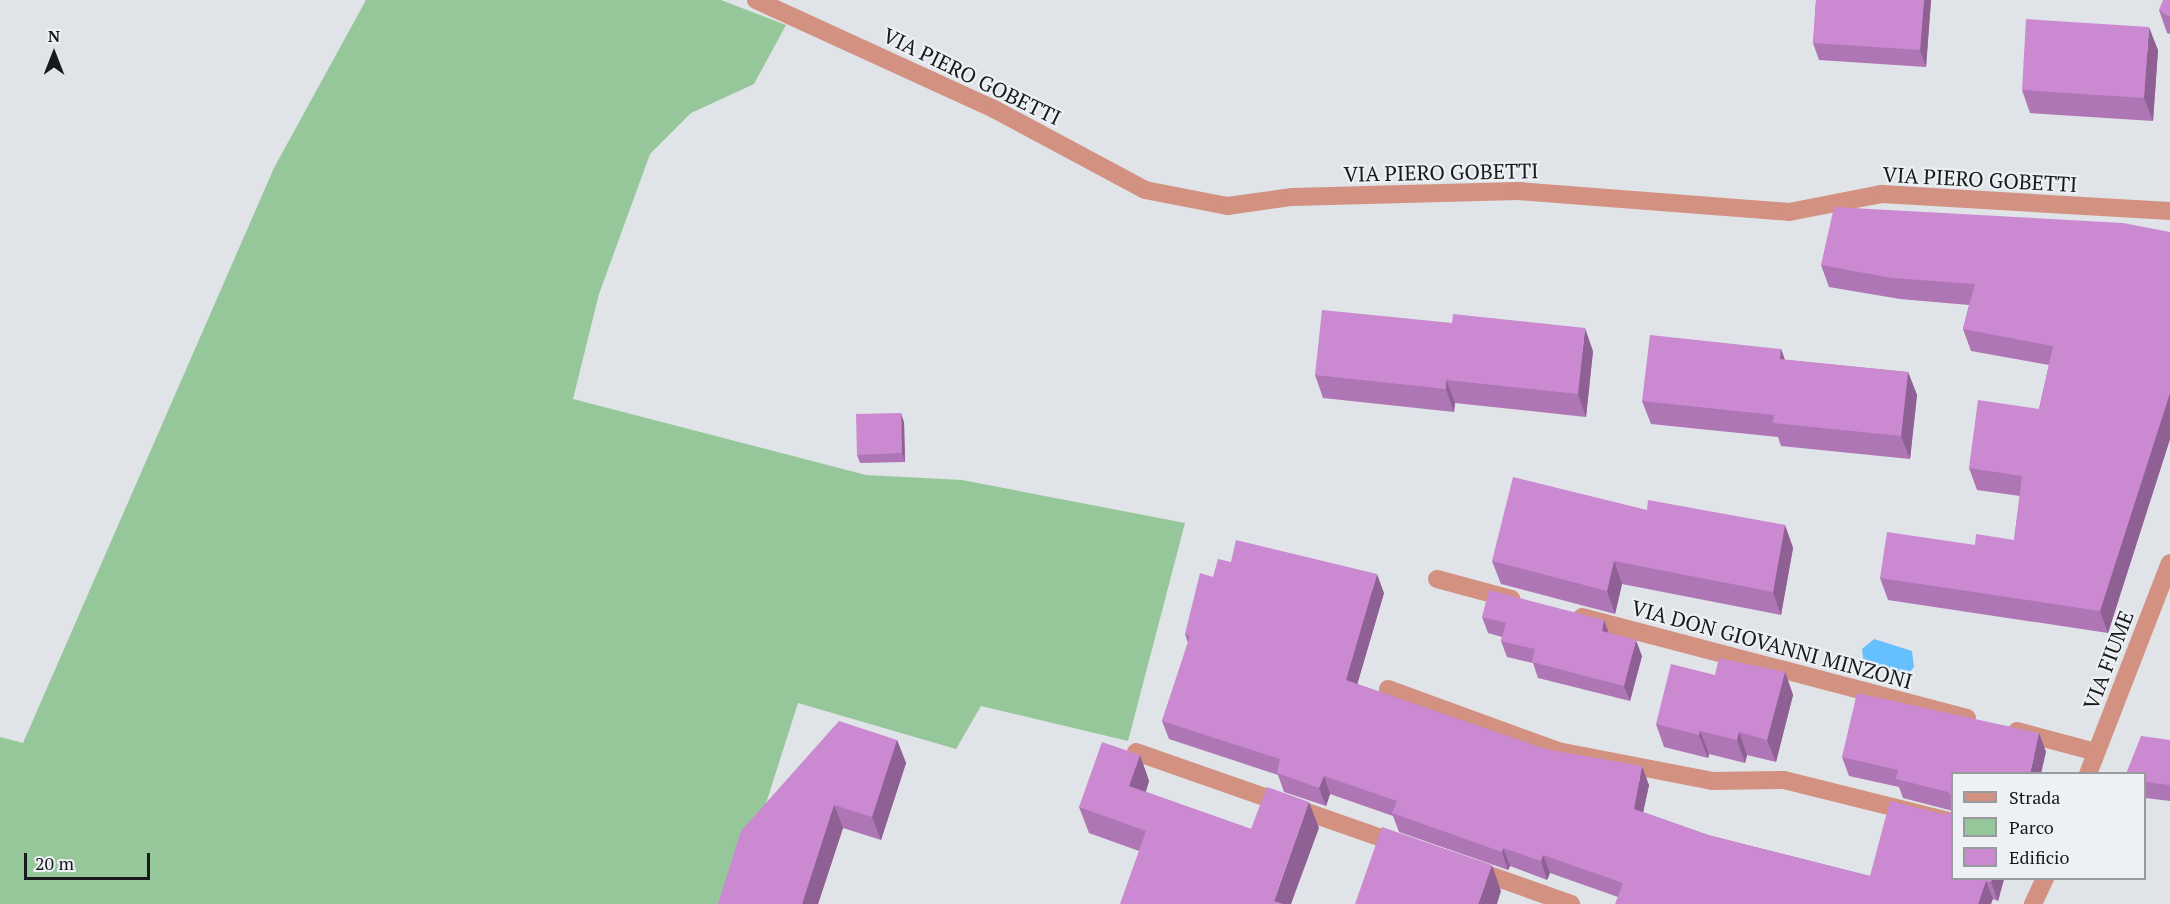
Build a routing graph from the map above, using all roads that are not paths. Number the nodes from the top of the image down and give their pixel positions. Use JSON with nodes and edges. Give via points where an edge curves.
{"nodes":[{"id":1,"x":756,"y":0,"type":"edge"},
{"id":2,"x":2170,"y":211,"type":"edge"},
{"id":3,"x":2170,"y":563,"type":"edge"},
{"id":4,"x":1437,"y":579,"type":"dead end"},
{"id":5,"x":1529,"y":604,"type":"edge"},
{"id":6,"x":1564,"y":613,"type":"edge"},
{"id":7,"x":1388,"y":689,"type":"dead end"},
{"id":8,"x":1981,"y":722,"type":"edge"},
{"id":9,"x":2004,"y":728,"type":"edge"},
{"id":10,"x":1136,"y":752,"type":"edge"},
{"id":11,"x":2096,"y":752,"type":"junction"},
{"id":12,"x":2089,"y":772,"type":"edge"},
{"id":13,"x":1951,"y":822,"type":"edge"},
{"id":14,"x":1415,"y":849,"type":"edge"},
{"id":15,"x":1459,"y":865,"type":"edge"},
{"id":16,"x":2045,"y":880,"type":"edge"},
{"id":17,"x":1571,"y":904,"type":"edge"},
{"id":18,"x":2033,"y":904,"type":"edge"}],
"edges":[{"from":1,"to":2,"type":"street","name":"VIA PIERO GOBETTI","via":[[994,109],[1145,190],[1227,206],[1292,197],[1518,191],[1789,212],[1882,194]]},
{"from":3,"to":11,"type":"street","name":"VIA FIUME"},
{"from":4,"to":5,"type":"street"},
{"from":6,"to":8,"type":"street","name":"VIA DON GIOVANNI MINZONI"},
{"from":7,"to":13,"type":"street","via":[[1558,751],[1712,781],[1784,780]]},
{"from":9,"to":11,"type":"street"},
{"from":10,"to":14,"type":"street"},
{"from":11,"to":12,"type":"street","name":"VIA FIUME"},
{"from":15,"to":17,"type":"street"},
{"from":16,"to":18,"type":"street"}]}
